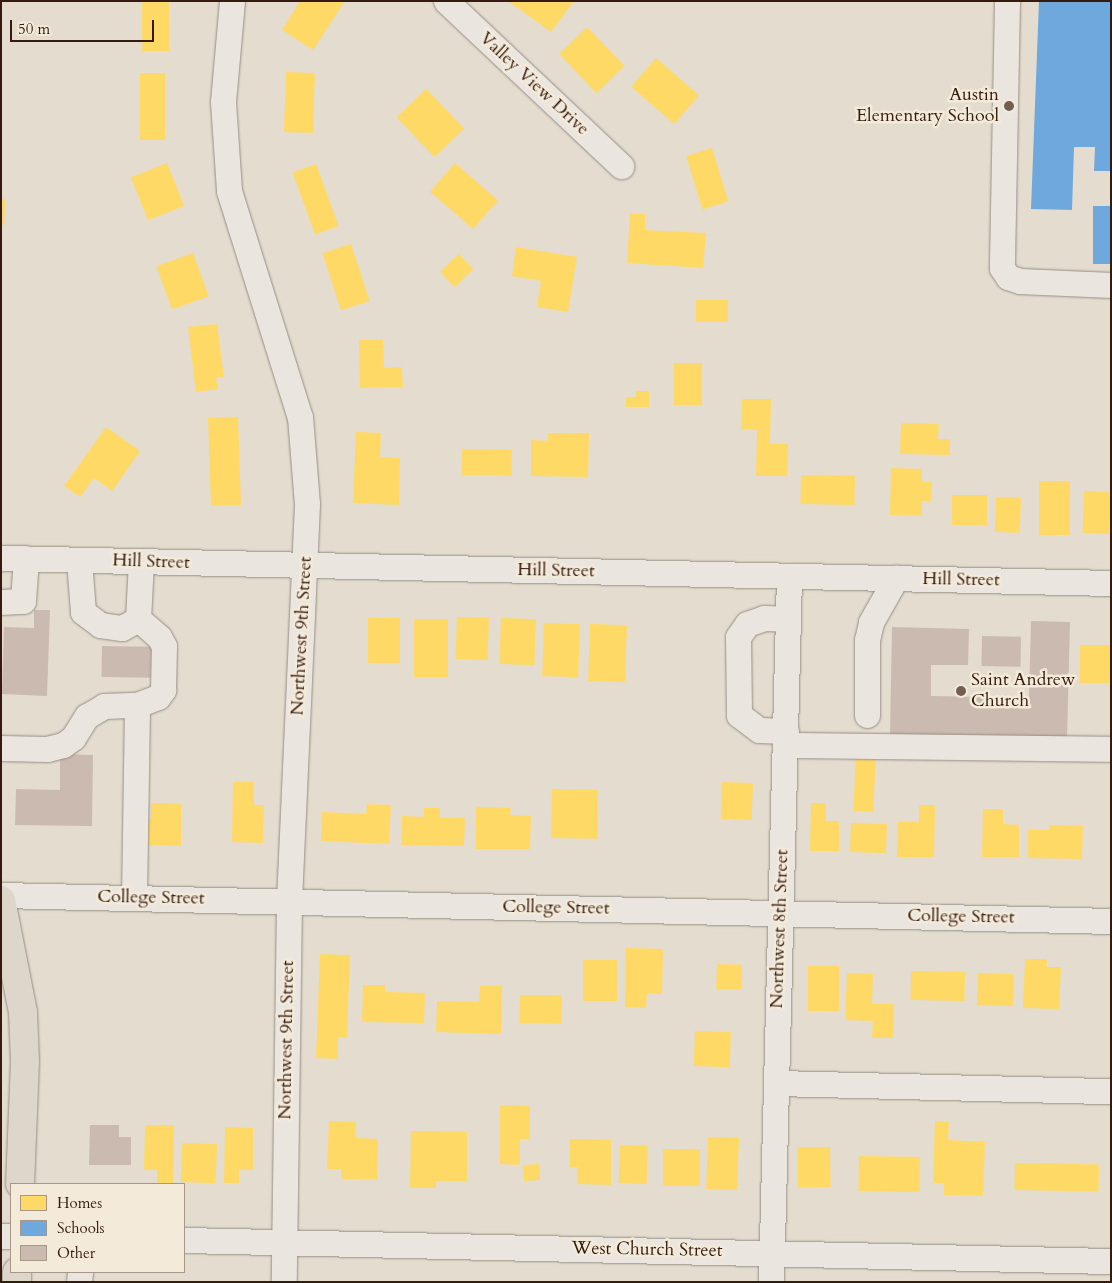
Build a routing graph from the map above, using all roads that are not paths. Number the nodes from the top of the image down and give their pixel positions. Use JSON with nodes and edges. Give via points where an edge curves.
{"nodes":[{"id":1,"x":232,"y":1,"type":"edge"},
{"id":2,"x":446,"y":1,"type":"edge"},
{"id":3,"x":1007,"y":1,"type":"edge"},
{"id":4,"x":621,"y":166,"type":"dead end"},
{"id":5,"x":1111,"y":285,"type":"edge"},
{"id":6,"x":1,"y":558,"type":"edge"},
{"id":7,"x":26,"y":558,"type":"junction"},
{"id":8,"x":79,"y":560,"type":"junction"},
{"id":9,"x":141,"y":562,"type":"junction"},
{"id":10,"x":306,"y":566,"type":"junction"},
{"id":11,"x":789,"y":576,"type":"junction"},
{"id":12,"x":896,"y":578,"type":"junction"},
{"id":13,"x":1111,"y":583,"type":"edge"},
{"id":14,"x":1,"y":602,"type":"edge"},
{"id":15,"x":788,"y":618,"type":"junction"},
{"id":16,"x":138,"y":619,"type":"junction"},
{"id":17,"x":137,"y":705,"type":"junction"},
{"id":18,"x":867,"y":715,"type":"dead end"},
{"id":19,"x":786,"y":738,"type":"junction"},
{"id":20,"x":1,"y":748,"type":"edge"},
{"id":21,"x":1111,"y":749,"type":"edge"},
{"id":22,"x":1,"y":895,"type":"edge"},
{"id":23,"x":134,"y":898,"type":"junction"},
{"id":24,"x":1,"y":900,"type":"edge"},
{"id":25,"x":290,"y":902,"type":"junction"},
{"id":26,"x":780,"y":913,"type":"junction"},
{"id":27,"x":1111,"y":921,"type":"edge"},
{"id":28,"x":776,"y":1083,"type":"junction"},
{"id":29,"x":1111,"y":1091,"type":"edge"},
{"id":30,"x":20,"y":1183,"type":"edge"},
{"id":31,"x":185,"y":1240,"type":"edge"},
{"id":32,"x":285,"y":1243,"type":"junction"},
{"id":33,"x":772,"y":1252,"type":"junction"},
{"id":34,"x":1111,"y":1261,"type":"edge"},
{"id":35,"x":284,"y":1282,"type":"edge"},
{"id":36,"x":771,"y":1282,"type":"edge"}],
"edges":[{"from":1,"to":10,"type":"street","name":"Northwest 9th Street","via":[[223,102],[229,191],[300,417],[307,504]]},
{"from":2,"to":4,"type":"street","name":"Valley View Drive"},
{"from":3,"to":5,"type":"street","via":[[1002,268],[1008,277],[1020,281]]},
{"from":6,"to":7,"type":"street","name":"Hill Street"},
{"from":7,"to":8,"type":"street","name":"Hill Street"},
{"from":7,"to":14,"type":"street","via":[[23,601]]},
{"from":8,"to":9,"type":"street","name":"Hill Street"},
{"from":8,"to":16,"type":"street","via":[[81,601],[88,617],[100,625],[122,628]]},
{"from":9,"to":10,"type":"street","name":"Hill Street"},
{"from":9,"to":16,"type":"street"},
{"from":10,"to":11,"type":"street","name":"Hill Street"},
{"from":10,"to":25,"type":"street","name":"Northwest 9th Street"},
{"from":11,"to":12,"type":"street","name":"Hill Street"},
{"from":11,"to":15,"type":"street","name":"Northwest 8th Street"},
{"from":12,"to":13,"type":"street","name":"Hill Street"},
{"from":12,"to":18,"type":"street","via":[[871,622],[867,640]]},
{"from":15,"to":19,"type":"street","name":"Northwest 8th Street"},
{"from":15,"to":19,"type":"street","via":[[764,618],[748,624],[738,637],[739,715],[759,730]]},
{"from":16,"to":17,"type":"street","via":[[159,637],[164,657],[163,690],[158,697]]},
{"from":17,"to":20,"type":"street","via":[[104,706],[87,716],[73,738],[63,745],[39,749]]},
{"from":17,"to":23,"type":"street"},
{"from":19,"to":21,"type":"street"},
{"from":19,"to":26,"type":"street","name":"Northwest 8th Street"},
{"from":22,"to":23,"type":"street","name":"College Street"},
{"from":23,"to":25,"type":"street","name":"College Street"},
{"from":24,"to":30,"type":"main road","via":[[23,1012],[25,1061]]},
{"from":25,"to":26,"type":"street","name":"College Street"},
{"from":25,"to":32,"type":"street","name":"Northwest 9th Street"},
{"from":26,"to":27,"type":"street","name":"College Street"},
{"from":26,"to":28,"type":"street","name":"Northwest 8th Street"},
{"from":28,"to":29,"type":"street"},
{"from":28,"to":33,"type":"street","name":"Northwest 8th Street"},
{"from":31,"to":32,"type":"street","name":"West Church Street"},
{"from":32,"to":33,"type":"street","name":"West Church Street"},
{"from":32,"to":35,"type":"street","name":"Northwest 9th Street"},
{"from":33,"to":34,"type":"street","name":"West Church Street"},
{"from":33,"to":36,"type":"street","name":"Northwest 8th Street"}]}
